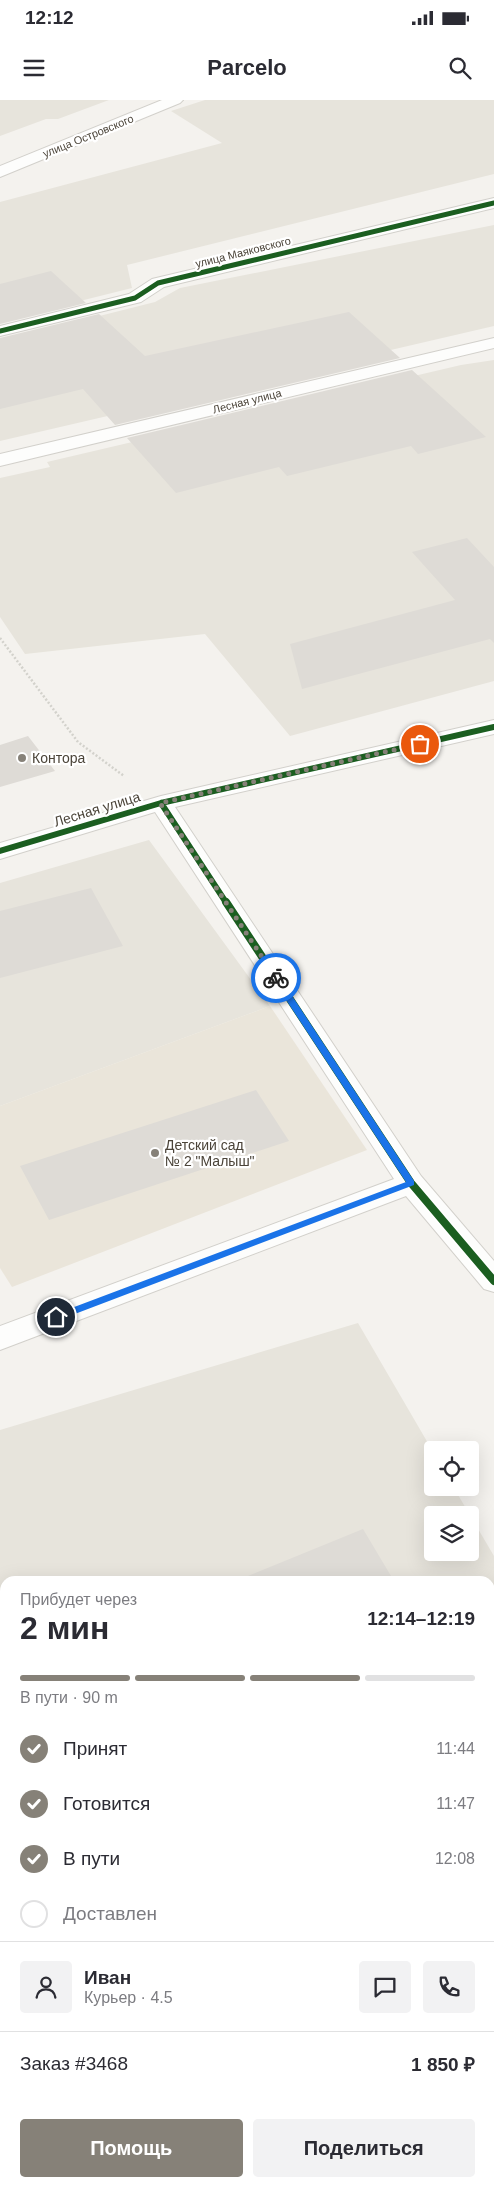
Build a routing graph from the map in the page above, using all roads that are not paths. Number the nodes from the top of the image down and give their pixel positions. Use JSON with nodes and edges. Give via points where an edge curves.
{"nodes":[{"id":1,"x":175,"y":100,"type":"edge"},
{"id":2,"x":0,"y":172,"type":"edge"},
{"id":3,"x":494,"y":203,"type":"edge"},
{"id":4,"x":0,"y":331,"type":"edge"},
{"id":5,"x":494,"y":343,"type":"edge"},
{"id":6,"x":0,"y":460,"type":"edge"},
{"id":7,"x":494,"y":727,"type":"edge"},
{"id":8,"x":160,"y":803,"type":"junction"},
{"id":9,"x":0,"y":851,"type":"edge"},
{"id":10,"x":411,"y":1183,"type":"junction"},
{"id":11,"x":494,"y":1281,"type":"edge"},
{"id":12,"x":0,"y":1338,"type":"edge"}],
"edges":[{"from":1,"to":2,"type":"street","name":"улица Островского"},
{"from":3,"to":4,"type":"street","name":"улица Маяковского","via":[[158,283],[135,298]]},
{"from":5,"to":6,"type":"street","name":"Лесная улица"},
{"from":7,"to":8,"type":"street","name":"Лесная улица"},
{"from":8,"to":9,"type":"street","name":"Лесная улица"},
{"from":8,"to":10,"type":"street"},
{"from":10,"to":11,"type":"street"},
{"from":10,"to":12,"type":"street"}]}
